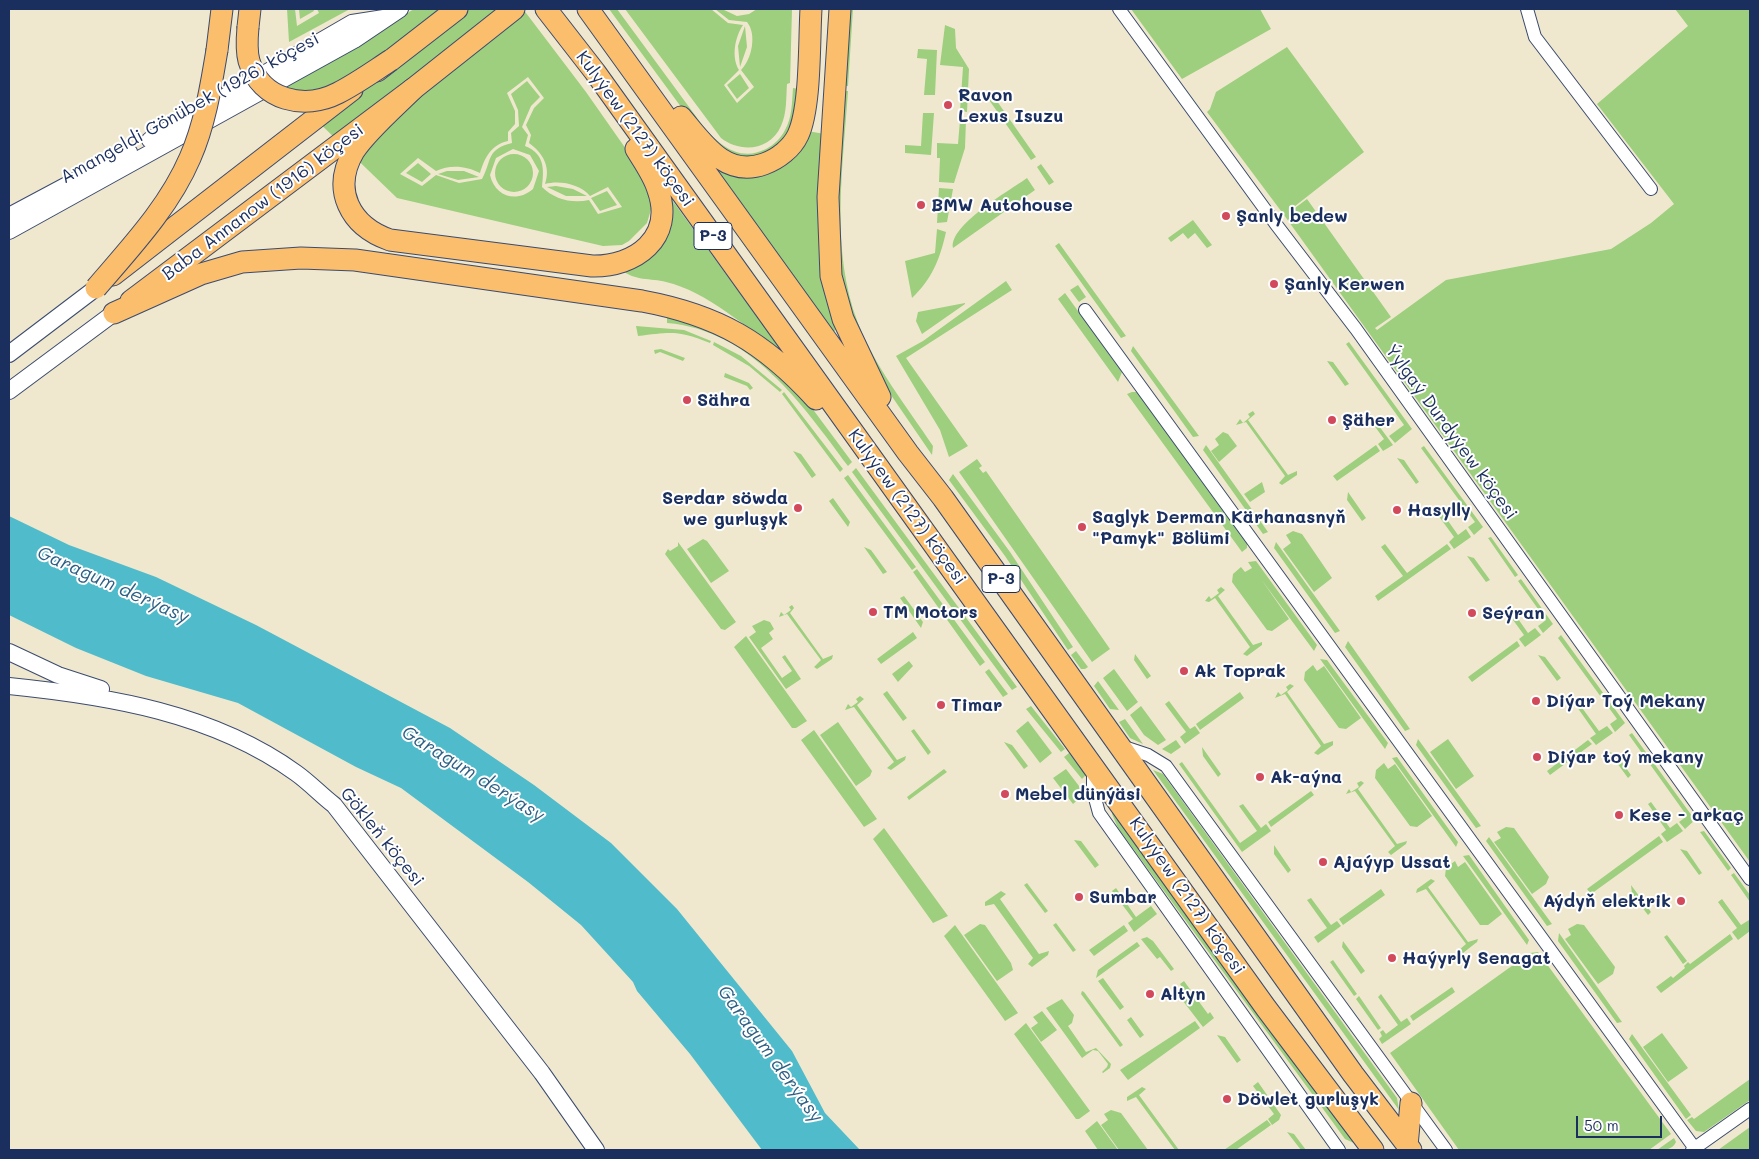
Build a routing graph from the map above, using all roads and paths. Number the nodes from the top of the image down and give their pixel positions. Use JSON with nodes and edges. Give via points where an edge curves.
{"nodes":[{"id":1,"x":222,"y":9,"type":"edge"},
{"id":2,"x":457,"y":9,"type":"edge"},
{"id":3,"x":514,"y":9,"type":"edge"},
{"id":4,"x":546,"y":9,"type":"edge"},
{"id":5,"x":588,"y":9,"type":"edge"},
{"id":6,"x":811,"y":9,"type":"edge"},
{"id":7,"x":840,"y":9,"type":"edge"},
{"id":8,"x":1119,"y":9,"type":"edge"},
{"id":9,"x":1527,"y":9,"type":"edge"},
{"id":10,"x":394,"y":13,"type":"edge"},
{"id":11,"x":249,"y":18,"type":"edge"},
{"id":12,"x":615,"y":47,"type":"junction"},
{"id":13,"x":391,"y":60,"type":"junction"},
{"id":14,"x":595,"y":72,"type":"junction"},
{"id":15,"x":413,"y":89,"type":"junction"},
{"id":16,"x":1651,"y":189,"type":"dead end"},
{"id":17,"x":9,"y":216,"type":"edge"},
{"id":18,"x":9,"y":230,"type":"edge"},
{"id":19,"x":96,"y":288,"type":"junction"},
{"id":20,"x":1085,"y":310,"type":"dead end"},
{"id":21,"x":114,"y":313,"type":"junction"},
{"id":22,"x":9,"y":354,"type":"edge"},
{"id":23,"x":9,"y":391,"type":"edge"},
{"id":24,"x":908,"y":453,"type":"junction"},
{"id":25,"x":877,"y":465,"type":"junction"},
{"id":26,"x":9,"y":652,"type":"edge"},
{"id":27,"x":9,"y":686,"type":"edge"},
{"id":28,"x":158,"y":709,"type":"junction"},
{"id":29,"x":1120,"y":746,"type":"junction"},
{"id":30,"x":1092,"y":762,"type":"junction"},
{"id":31,"x":1750,"y":879,"type":"edge"},
{"id":32,"x":1411,"y":1103,"type":"junction"},
{"id":33,"x":1750,"y":1110,"type":"edge"},
{"id":34,"x":1409,"y":1148,"type":"edge"},
{"id":35,"x":596,"y":1150,"type":"edge"},
{"id":36,"x":1340,"y":1150,"type":"edge"},
{"id":37,"x":1373,"y":1150,"type":"edge"},
{"id":38,"x":1446,"y":1150,"type":"edge"},
{"id":39,"x":1694,"y":1150,"type":"edge"}],
"edges":[{"from":1,"to":19,"type":"main road","bridge":true,"via":[[210,95],[191,156],[179,181],[147,228]]},
{"from":2,"to":13,"type":"main road","name":"Baba Annanow (1916) köçesi"},
{"from":3,"to":15,"type":"main road","name":"Baba Annanow (1916) köçesi"},
{"from":4,"to":14,"type":"main road","name":"Kulyýew (2127) köçesi","number":"P-3"},
{"from":5,"to":12,"type":"main road","name":"Kulyýew (2127) köçesi","number":"P-3"},
{"from":6,"to":12,"type":"main road","via":[[805,111],[800,130],[786,151],[759,166],[734,166],[713,154],[652,81]]},
{"from":7,"to":24,"type":"main road","via":[[828,198],[831,276],[852,340]]},
{"from":8,"to":31,"type":"street","name":"Ýylgaý Durdyýew köçesi","via":[[1356,329]]},
{"from":9,"to":16,"type":"street","via":[[1535,37]]},
{"from":10,"to":17,"type":"street","name":"Amangeldi Gönübek (1926) köçesi","via":[[352,23],[153,139]]},
{"from":10,"to":18,"type":"street","name":"Amangeldi Gönübek (1926) köçesi","via":[[354,40]]},
{"from":11,"to":13,"type":"main road","bridge":true,"via":[[247,51],[254,72],[268,89],[291,101],[312,101],[338,94]]},
{"from":12,"to":24,"type":"main road","name":"Kulyýew (2127) köçesi","number":"P-3"},
{"from":13,"to":19,"type":"main road","name":"Baba Annanow (1916) köçesi","bridge":true},
{"from":14,"to":15,"type":"main road","via":[[618,122],[658,190],[661,202],[662,214],[656,234],[644,251],[617,265],[592,266],[403,243],[370,232],[351,212],[344,189],[347,167],[356,149]]},
{"from":14,"to":25,"type":"main road","name":"Kulyýew (2127) köçesi","number":"P-3"},
{"from":15,"to":21,"type":"main road","name":"Baba Annanow (1916) köçesi"},
{"from":19,"to":22,"type":"street","name":"Baba Annanow (1916) köçesi"},
{"from":20,"to":39,"type":"street"},
{"from":21,"to":23,"type":"street","name":"Baba Annanow (1916) köçesi"},
{"from":21,"to":25,"type":"main road","via":[[201,274],[242,262],[292,258],[355,260],[642,301],[711,320],[753,342],[783,364]]},
{"from":24,"to":29,"type":"main road","name":"Kulyýew (2127) köçesi","number":"P-3"},
{"from":25,"to":30,"type":"main road","name":"Kulyýew (2127) köçesi","number":"P-3"},
{"from":26,"to":28,"type":"street","via":[[58,675]]},
{"from":27,"to":28,"type":"street","name":"Gökleň köçesi","via":[[70,692]]},
{"from":28,"to":35,"type":"street","name":"Gökleň köçesi","via":[[246,744],[296,773],[334,805],[542,1073]]},
{"from":29,"to":32,"type":"street","via":[[1148,755],[1166,766]]},
{"from":29,"to":34,"type":"main road","name":"Kulyýew (2127) köçesi","number":"P-3"},
{"from":30,"to":36,"type":"street","via":[[1093,792],[1099,813]]},
{"from":30,"to":37,"type":"main road","name":"Kulyýew (2127) köçesi","number":"P-3","via":[[1266,1008]]},
{"from":32,"to":34,"type":"main road"},
{"from":32,"to":38,"type":"street"},
{"from":33,"to":39,"type":"street"}]}
